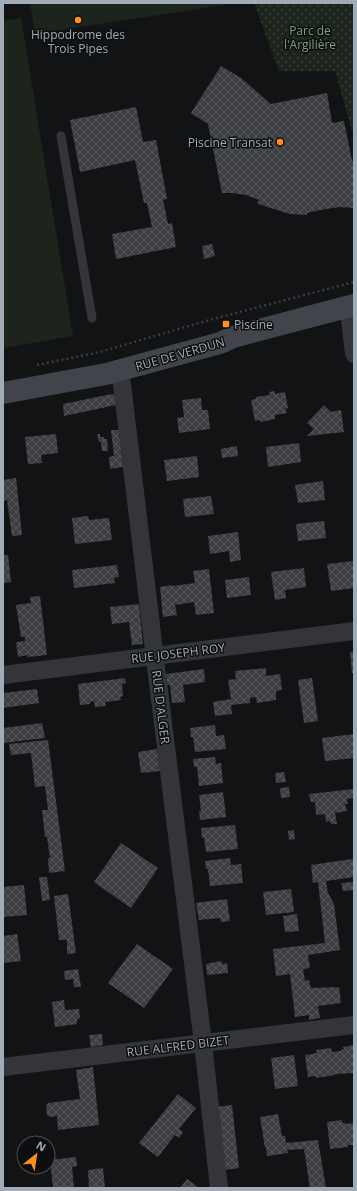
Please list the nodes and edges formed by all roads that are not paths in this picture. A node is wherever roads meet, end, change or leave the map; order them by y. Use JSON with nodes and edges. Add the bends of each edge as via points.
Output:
{"nodes":[{"id":1,"x":61,"y":136,"type":"dead end"},
{"id":2,"x":350,"y":306,"type":"edge"},
{"id":3,"x":92,"y":318,"type":"dead end"},
{"id":4,"x":354,"y":354,"type":"edge"},
{"id":5,"x":118,"y":372,"type":"junction"},
{"id":6,"x":3,"y":393,"type":"edge"},
{"id":7,"x":354,"y":631,"type":"edge"},
{"id":8,"x":154,"y":656,"type":"junction"},
{"id":9,"x":3,"y":675,"type":"edge"},
{"id":10,"x":354,"y":1024,"type":"edge"},
{"id":11,"x":203,"y":1043,"type":"junction"},
{"id":12,"x":3,"y":1067,"type":"edge"},
{"id":13,"x":219,"y":1188,"type":"edge"}],
"edges":[{"from":1,"to":3,"type":"lane"},
{"from":2,"to":4,"type":"street"},
{"from":2,"to":5,"type":"street","name":"RUE DE VERDUN","via":[[233,337]]},
{"from":5,"to":6,"type":"street","name":"RUE DE VERDUN"},
{"from":5,"to":8,"type":"street","name":"RUE D'ALGER","via":[[122,384]]},
{"from":7,"to":8,"type":"street","name":"RUE JOSEPH ROY"},
{"from":8,"to":9,"type":"street","name":"RUE JOSEPH ROY"},
{"from":8,"to":11,"type":"street","name":"RUE D'ALGER"},
{"from":10,"to":11,"type":"street","name":"RUE ALFRED BIZET"},
{"from":11,"to":12,"type":"street","name":"RUE ALFRED BIZET"},
{"from":11,"to":13,"type":"street","name":"RUE D'ALGER"}]}
